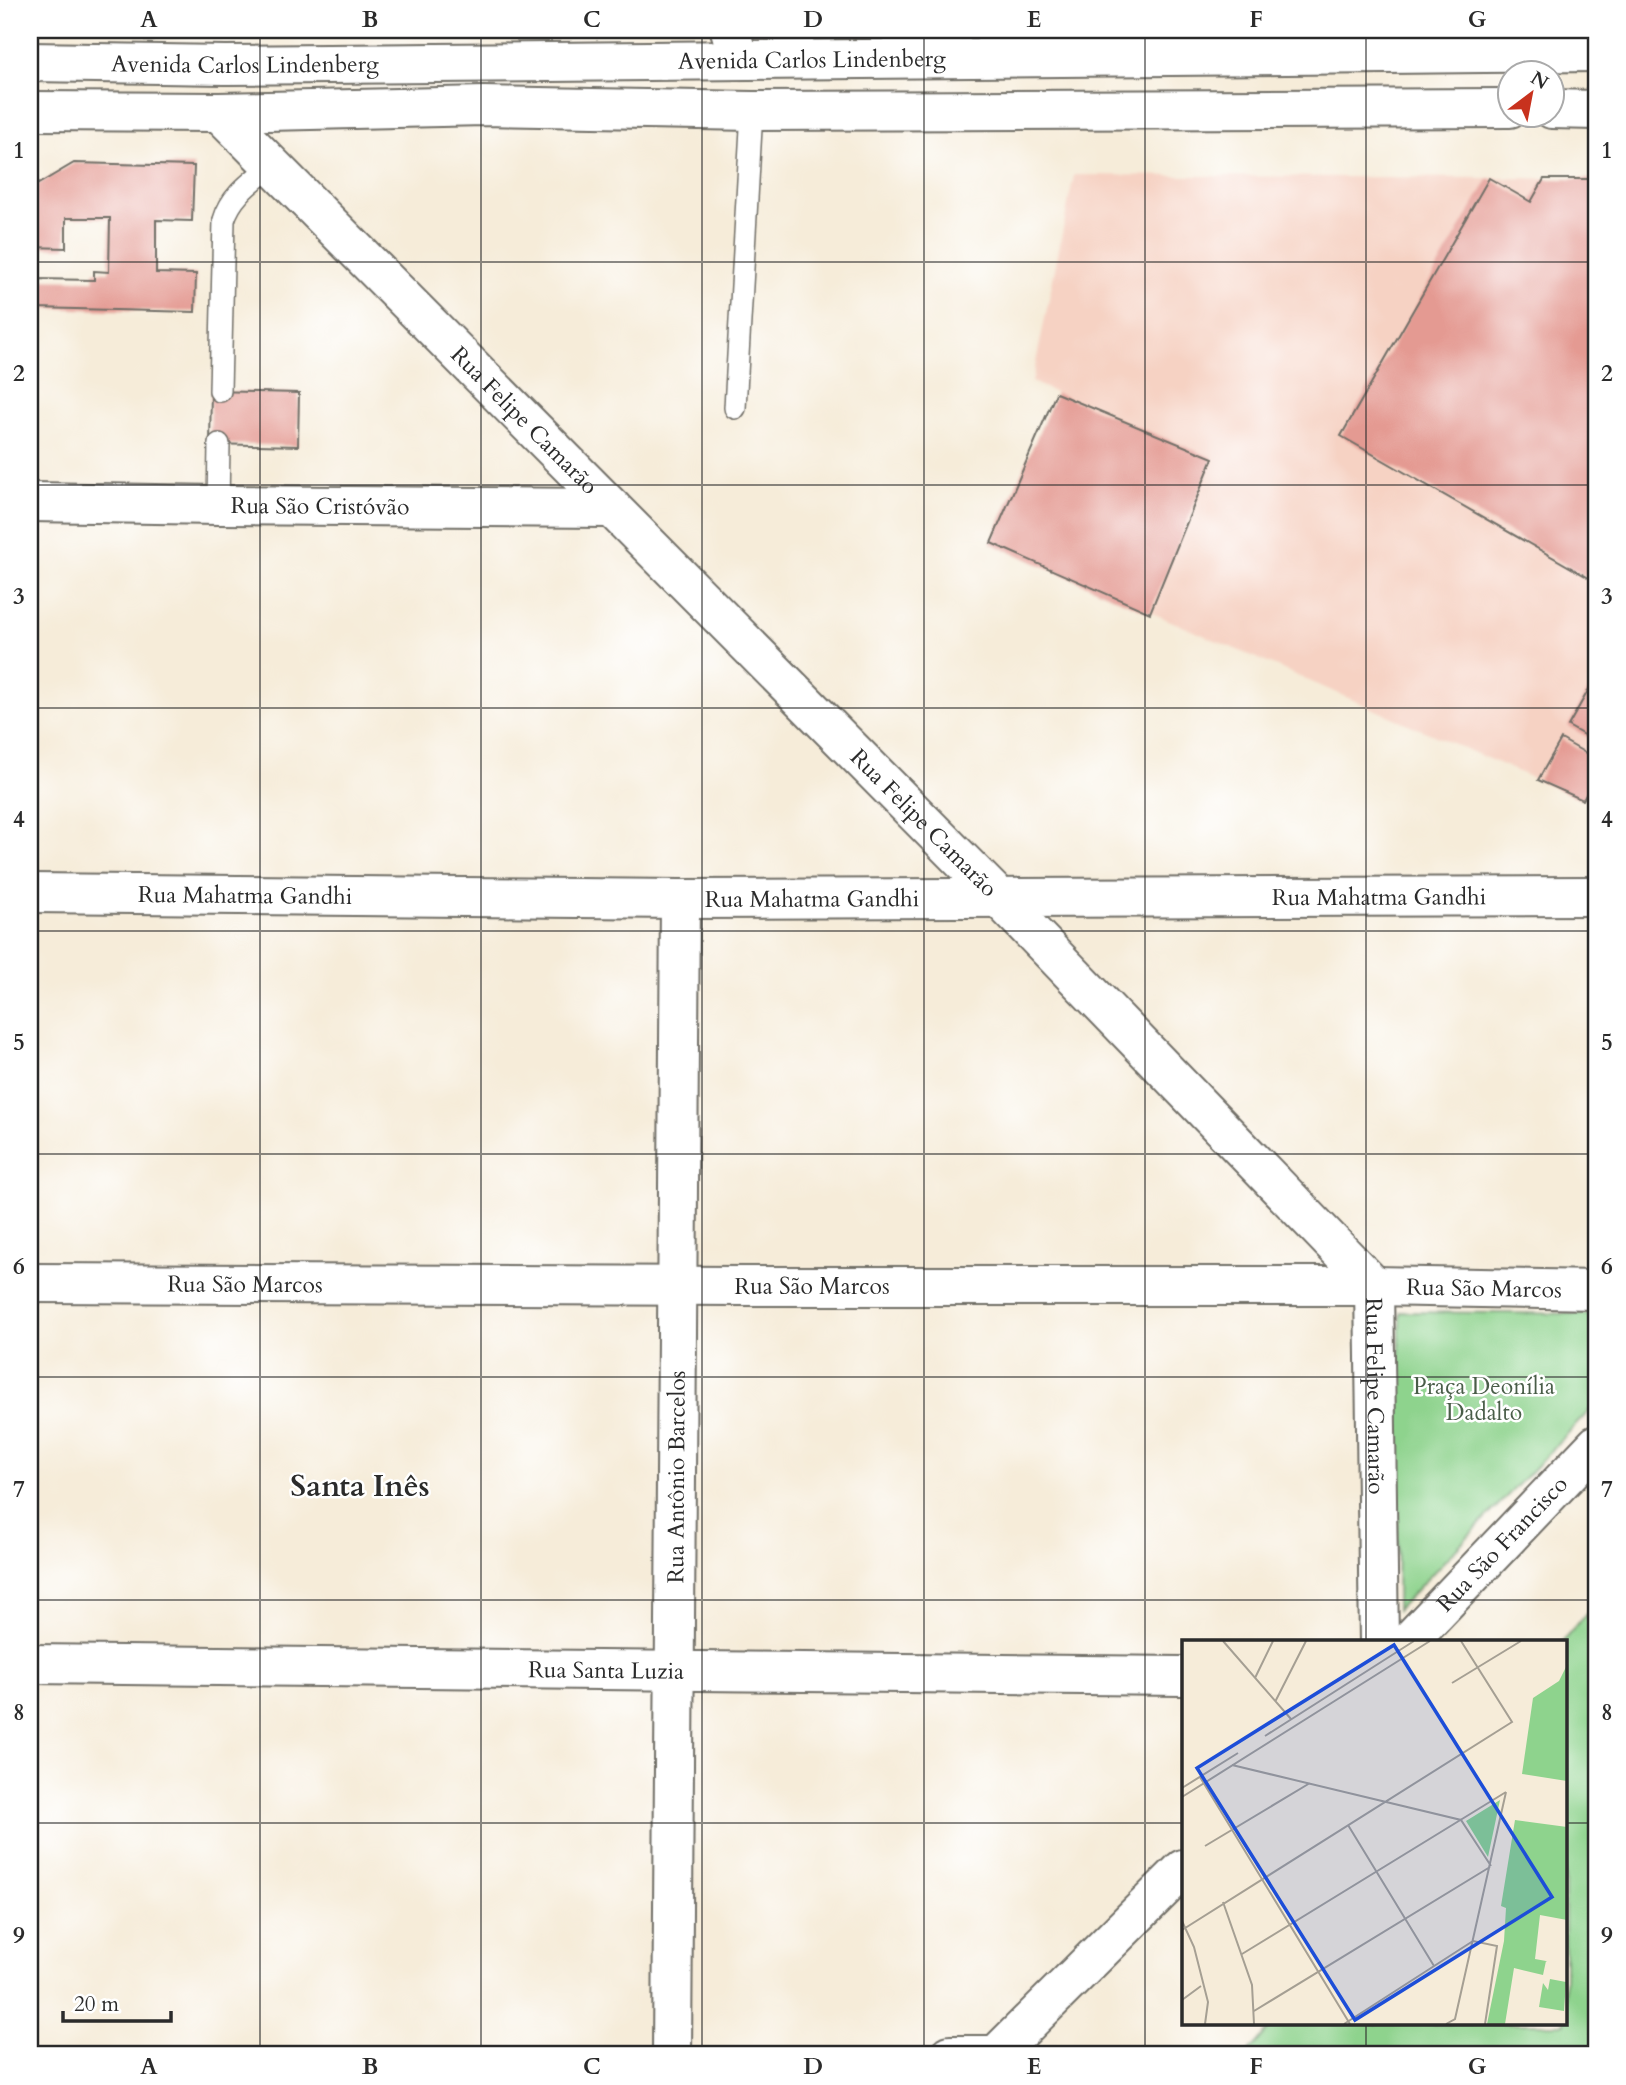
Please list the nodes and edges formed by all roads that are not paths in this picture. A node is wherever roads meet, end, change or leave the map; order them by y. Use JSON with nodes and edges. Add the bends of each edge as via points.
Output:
{"nodes":[{"id":1,"x":1138,"y":43,"type":"edge"},
{"id":2,"x":734,"y":45,"type":"edge"},
{"id":3,"x":1596,"y":52,"type":"edge"},
{"id":4,"x":30,"y":62,"type":"edge"},
{"id":5,"x":1496,"y":108,"type":"edge"},
{"id":6,"x":1566,"y":109,"type":"edge"},
{"id":7,"x":1596,"y":110,"type":"edge"},
{"id":8,"x":30,"y":111,"type":"edge"},
{"id":9,"x":752,"y":111,"type":"junction"},
{"id":10,"x":219,"y":112,"type":"junction"},
{"id":11,"x":272,"y":165,"type":"junction"},
{"id":12,"x":220,"y":391,"type":"dead end"},
{"id":13,"x":735,"y":408,"type":"dead end"},
{"id":14,"x":219,"y":444,"type":"dead end"},
{"id":15,"x":30,"y":502,"type":"edge"},
{"id":16,"x":218,"y":505,"type":"junction"},
{"id":17,"x":612,"y":508,"type":"junction"},
{"id":18,"x":30,"y":892,"type":"edge"},
{"id":19,"x":1596,"y":896,"type":"edge"},
{"id":20,"x":998,"y":897,"type":"junction"},
{"id":21,"x":680,"y":899,"type":"junction"},
{"id":22,"x":30,"y":1283,"type":"edge"},
{"id":23,"x":677,"y":1286,"type":"junction"},
{"id":24,"x":1374,"y":1286,"type":"junction"},
{"id":25,"x":1596,"y":1290,"type":"edge"},
{"id":26,"x":1596,"y":1445,"type":"edge"},
{"id":27,"x":1379,"y":1640,"type":"edge"},
{"id":28,"x":1410,"y":1640,"type":"edge"},
{"id":29,"x":30,"y":1664,"type":"edge"},
{"id":30,"x":675,"y":1672,"type":"junction"},
{"id":31,"x":1182,"y":1676,"type":"edge"},
{"id":32,"x":1182,"y":1869,"type":"edge"},
{"id":33,"x":672,"y":2055,"type":"edge"},
{"id":34,"x":950,"y":2055,"type":"edge"},
{"id":35,"x":997,"y":2055,"type":"edge"}],
"edges":[{"from":1,"to":2,"type":"street","name":"Avenida Carlos Lindenberg"},
{"from":1,"to":3,"type":"street","name":"Avenida Carlos Lindenberg"},
{"from":2,"to":4,"type":"street","name":"Avenida Carlos Lindenberg","via":[[238,65]]},
{"from":2,"to":9,"type":"street"},
{"from":5,"to":9,"type":"street","name":"Avenida Carlos Lindenberg"},
{"from":6,"to":7,"type":"street"},
{"from":8,"to":10,"type":"street","name":"Avenida Carlos Lindenberg"},
{"from":9,"to":10,"type":"street","name":"Avenida Carlos Lindenberg","via":[[484,106]]},
{"from":9,"to":13,"type":"lane"},
{"from":10,"to":11,"type":"street","name":"Rua Felipe Camarão"},
{"from":11,"to":12,"type":"lane","via":[[235,197],[224,220]]},
{"from":11,"to":17,"type":"street","name":"Rua Felipe Camarão"},
{"from":14,"to":16,"type":"lane"},
{"from":15,"to":16,"type":"street","name":"Rua São Cristóvão"},
{"from":16,"to":17,"type":"street","name":"Rua São Cristóvão"},
{"from":17,"to":20,"type":"street","name":"Rua Felipe Camarão"},
{"from":18,"to":21,"type":"street","name":"Rua Mahatma Gandhi"},
{"from":19,"to":20,"type":"street","name":"Rua Mahatma Gandhi"},
{"from":20,"to":21,"type":"street","name":"Rua Mahatma Gandhi"},
{"from":20,"to":24,"type":"street","name":"Rua Felipe Camarão"},
{"from":21,"to":23,"type":"street","name":"Rua Antônio Barcelos"},
{"from":22,"to":23,"type":"street","name":"Rua São Marcos"},
{"from":23,"to":24,"type":"street","name":"Rua São Marcos"},
{"from":23,"to":30,"type":"street","name":"Rua Antônio Barcelos"},
{"from":24,"to":25,"type":"street","name":"Rua São Marcos"},
{"from":24,"to":27,"type":"street","name":"Rua Felipe Camarão"},
{"from":26,"to":28,"type":"street","name":"Rua São Francisco"},
{"from":29,"to":30,"type":"street","name":"Rua Santa Luzia"},
{"from":30,"to":31,"type":"street","name":"Rua Santa Luzia"},
{"from":30,"to":33,"type":"street","name":"Rua Antônio Barcelos"},
{"from":32,"to":35,"type":"street"},
{"from":34,"to":35,"type":"street"}]}
